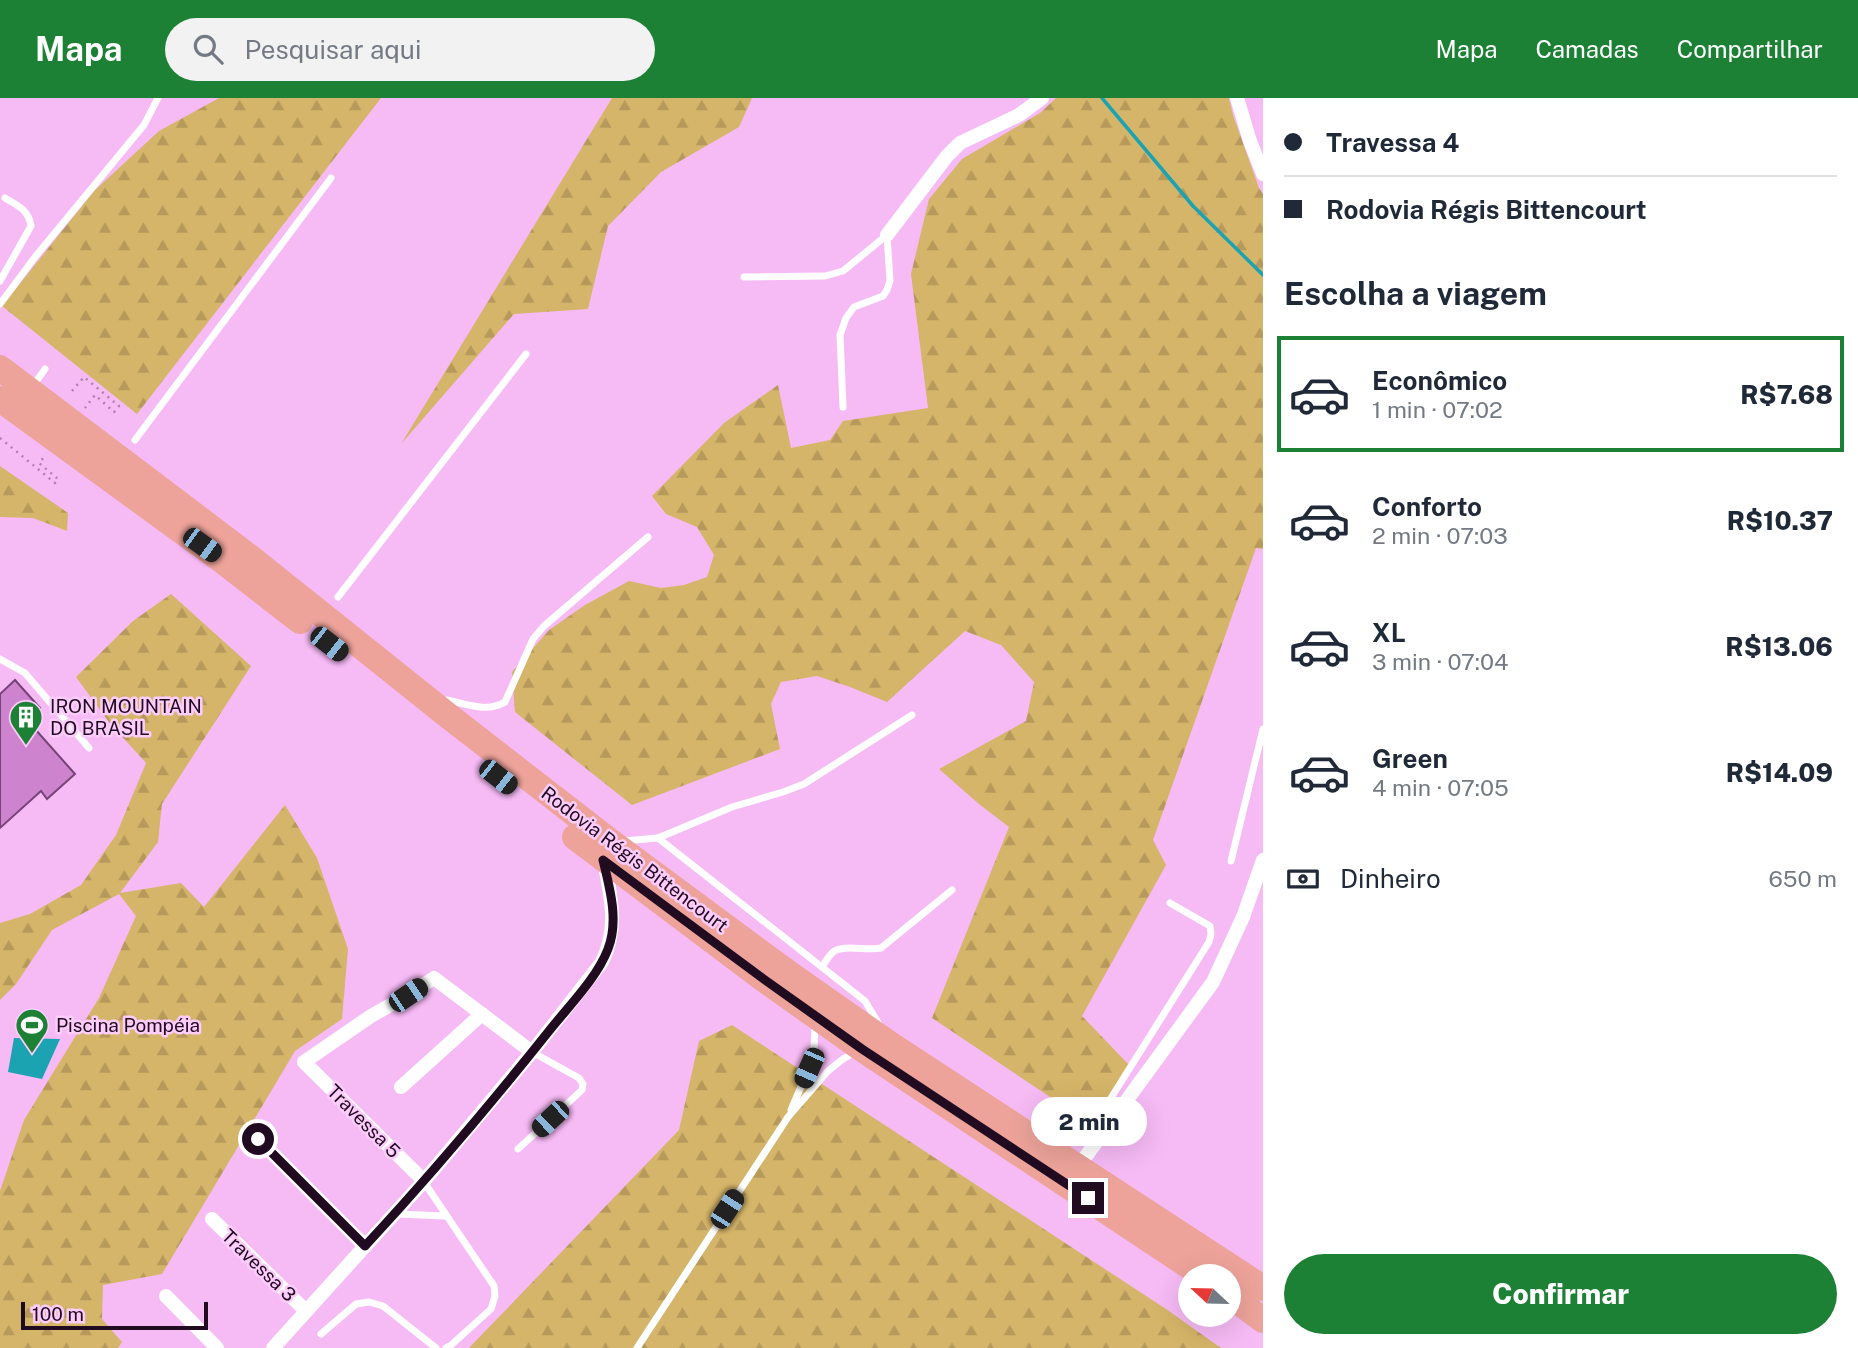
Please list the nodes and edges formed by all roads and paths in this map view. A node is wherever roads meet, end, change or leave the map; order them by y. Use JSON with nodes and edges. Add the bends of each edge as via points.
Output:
{"nodes":[{"id":1,"x":158,"y":98,"type":"edge"},
{"id":2,"x":1042,"y":98,"type":"edge"},
{"id":3,"x":1237,"y":98,"type":"edge"},
{"id":4,"x":1263,"y":174,"type":"edge"},
{"id":5,"x":331,"y":178,"type":"dead end"},
{"id":6,"x":5,"y":198,"type":"dead end"},
{"id":7,"x":887,"y":235,"type":"junction"},
{"id":8,"x":744,"y":277,"type":"dead end"},
{"id":9,"x":0,"y":281,"type":"edge"},
{"id":10,"x":0,"y":304,"type":"edge"},
{"id":11,"x":526,"y":354,"type":"dead end"},
{"id":12,"x":0,"y":368,"type":"edge"},
{"id":13,"x":72,"y":391,"type":"dead end"},
{"id":14,"x":95,"y":395,"type":"dead end"},
{"id":15,"x":0,"y":399,"type":"edge"},
{"id":16,"x":843,"y":407,"type":"dead end"},
{"id":17,"x":0,"y":438,"type":"edge"},
{"id":18,"x":135,"y":440,"type":"dead end"},
{"id":19,"x":39,"y":463,"type":"dead end"},
{"id":20,"x":648,"y":537,"type":"dead end"},
{"id":21,"x":338,"y":597,"type":"dead end"},
{"id":22,"x":0,"y":659,"type":"edge"},
{"id":23,"x":447,"y":700,"type":"dead end"},
{"id":24,"x":912,"y":715,"type":"dead end"},
{"id":25,"x":1263,"y":729,"type":"edge"},
{"id":26,"x":89,"y":748,"type":"dead end"},
{"id":27,"x":658,"y":838,"type":"junction"},
{"id":28,"x":607,"y":851,"type":"junction"},
{"id":29,"x":1263,"y":860,"type":"edge"},
{"id":30,"x":1231,"y":861,"type":"dead end"},
{"id":31,"x":952,"y":890,"type":"dead end"},
{"id":32,"x":1170,"y":903,"type":"dead end"},
{"id":33,"x":822,"y":967,"type":"junction"},
{"id":34,"x":482,"y":1014,"type":"junction"},
{"id":35,"x":815,"y":1016,"type":"junction"},
{"id":36,"x":891,"y":1045,"type":"junction"},
{"id":37,"x":862,"y":1049,"type":"junction"},
{"id":38,"x":532,"y":1052,"type":"junction"},
{"id":39,"x":401,"y":1087,"type":"dead end"},
{"id":40,"x":788,"y":1117,"type":"junction"},
{"id":41,"x":1105,"y":1129,"type":"junction"},
{"id":42,"x":258,"y":1139,"type":"dead end"},
{"id":43,"x":518,"y":1149,"type":"dead end"},
{"id":44,"x":1079,"y":1167,"type":"junction"},
{"id":45,"x":424,"y":1181,"type":"junction"},
{"id":46,"x":395,"y":1214,"type":"junction"},
{"id":47,"x":445,"y":1216,"type":"junction"},
{"id":48,"x":212,"y":1219,"type":"dead end"},
{"id":49,"x":365,"y":1246,"type":"junction"},
{"id":50,"x":1186,"y":1264,"type":"edge"},
{"id":51,"x":1263,"y":1288,"type":"edge"},
{"id":52,"x":166,"y":1296,"type":"dead end"},
{"id":53,"x":1241,"y":1304,"type":"edge"},
{"id":54,"x":306,"y":1311,"type":"junction"},
{"id":55,"x":1263,"y":1320,"type":"edge"},
{"id":56,"x":321,"y":1334,"type":"dead end"},
{"id":57,"x":217,"y":1348,"type":"edge"},
{"id":58,"x":273,"y":1348,"type":"edge"},
{"id":59,"x":436,"y":1348,"type":"edge"},
{"id":60,"x":446,"y":1348,"type":"edge"},
{"id":61,"x":637,"y":1348,"type":"edge"}],
"edges":[{"from":1,"to":10,"type":"lane","via":[[144,125]]},
{"from":2,"to":7,"type":"street","via":[[1019,116],[960,143]]},
{"from":3,"to":4,"type":"street"},
{"from":5,"to":18,"type":"lane"},
{"from":6,"to":9,"type":"lane","via":[[24,209],[31,226]]},
{"from":7,"to":8,"type":"lane","via":[[843,271],[825,276]]},
{"from":7,"to":16,"type":"lane","via":[[887,290],[883,296],[854,307],[840,335]]},
{"from":11,"to":21,"type":"lane"},
{"from":12,"to":28,"type":"highway","name":"Rodovia Régis Bittencourt","via":[[37,380]]},
{"from":13,"to":14,"type":"path","via":[[84,377],[119,406],[114,412]]},
{"from":15,"to":28,"type":"highway","name":"Rodovia Régis Bittencourt"},
{"from":17,"to":19,"type":"path","via":[[55,483],[58,479]]},
{"from":20,"to":23,"type":"lane","via":[[544,626],[533,639],[505,702],[483,708]]},
{"from":22,"to":26,"type":"lane","via":[[25,673]]},
{"from":24,"to":27,"type":"lane","via":[[804,784]]},
{"from":25,"to":30,"type":"lane"},
{"from":27,"to":28,"type":"lane"},
{"from":27,"to":33,"type":"lane"},
{"from":28,"to":35,"type":"highway","name":"Rodovia Régis Bittencourt"},
{"from":28,"to":36,"type":"highway","name":"Rodovia Régis Bittencourt"},
{"from":28,"to":38,"type":"street","via":[[613,916],[608,948],[591,979]]},
{"from":29,"to":41,"type":"street","via":[[1213,982]]},
{"from":31,"to":33,"type":"lane","via":[[881,948],[841,948]]},
{"from":32,"to":41,"type":"lane","via":[[1210,926],[1209,942],[1111,1098]]},
{"from":33,"to":36,"type":"lane","via":[[865,1001]]},
{"from":34,"to":38,"type":"street"},
{"from":34,"to":39,"type":"street"},
{"from":34,"to":45,"type":"street","name":"Travessa 5","via":[[434,978],[304,1062]]},
{"from":35,"to":37,"type":"highway","name":"Rodovia Régis Bittencourt"},
{"from":35,"to":40,"type":"lane","via":[[814,1049]]},
{"from":36,"to":44,"type":"highway","name":"Rodovia Régis Bittencourt"},
{"from":37,"to":40,"type":"lane","via":[[828,1071]]},
{"from":37,"to":50,"type":"highway","name":"Rodovia Régis Bittencourt"},
{"from":38,"to":43,"type":"lane","via":[[579,1077],[583,1084],[582,1090]]},
{"from":38,"to":45,"type":"street"},
{"from":40,"to":61,"type":"lane"},
{"from":41,"to":44,"type":"street"},
{"from":42,"to":49,"type":"street"},
{"from":44,"to":51,"type":"highway","name":"Rodovia Régis Bittencourt"},
{"from":45,"to":46,"type":"street"},
{"from":45,"to":47,"type":"lane"},
{"from":46,"to":47,"type":"lane"},
{"from":46,"to":49,"type":"street"},
{"from":47,"to":60,"type":"lane","via":[[494,1286],[495,1296],[491,1309]]},
{"from":48,"to":54,"type":"street","name":"Travessa 3"},
{"from":49,"to":54,"type":"street"},
{"from":52,"to":57,"type":"street"},
{"from":53,"to":55,"type":"highway"},
{"from":54,"to":58,"type":"street"},
{"from":56,"to":59,"type":"lane","via":[[356,1304],[369,1302],[383,1306]]}]}
